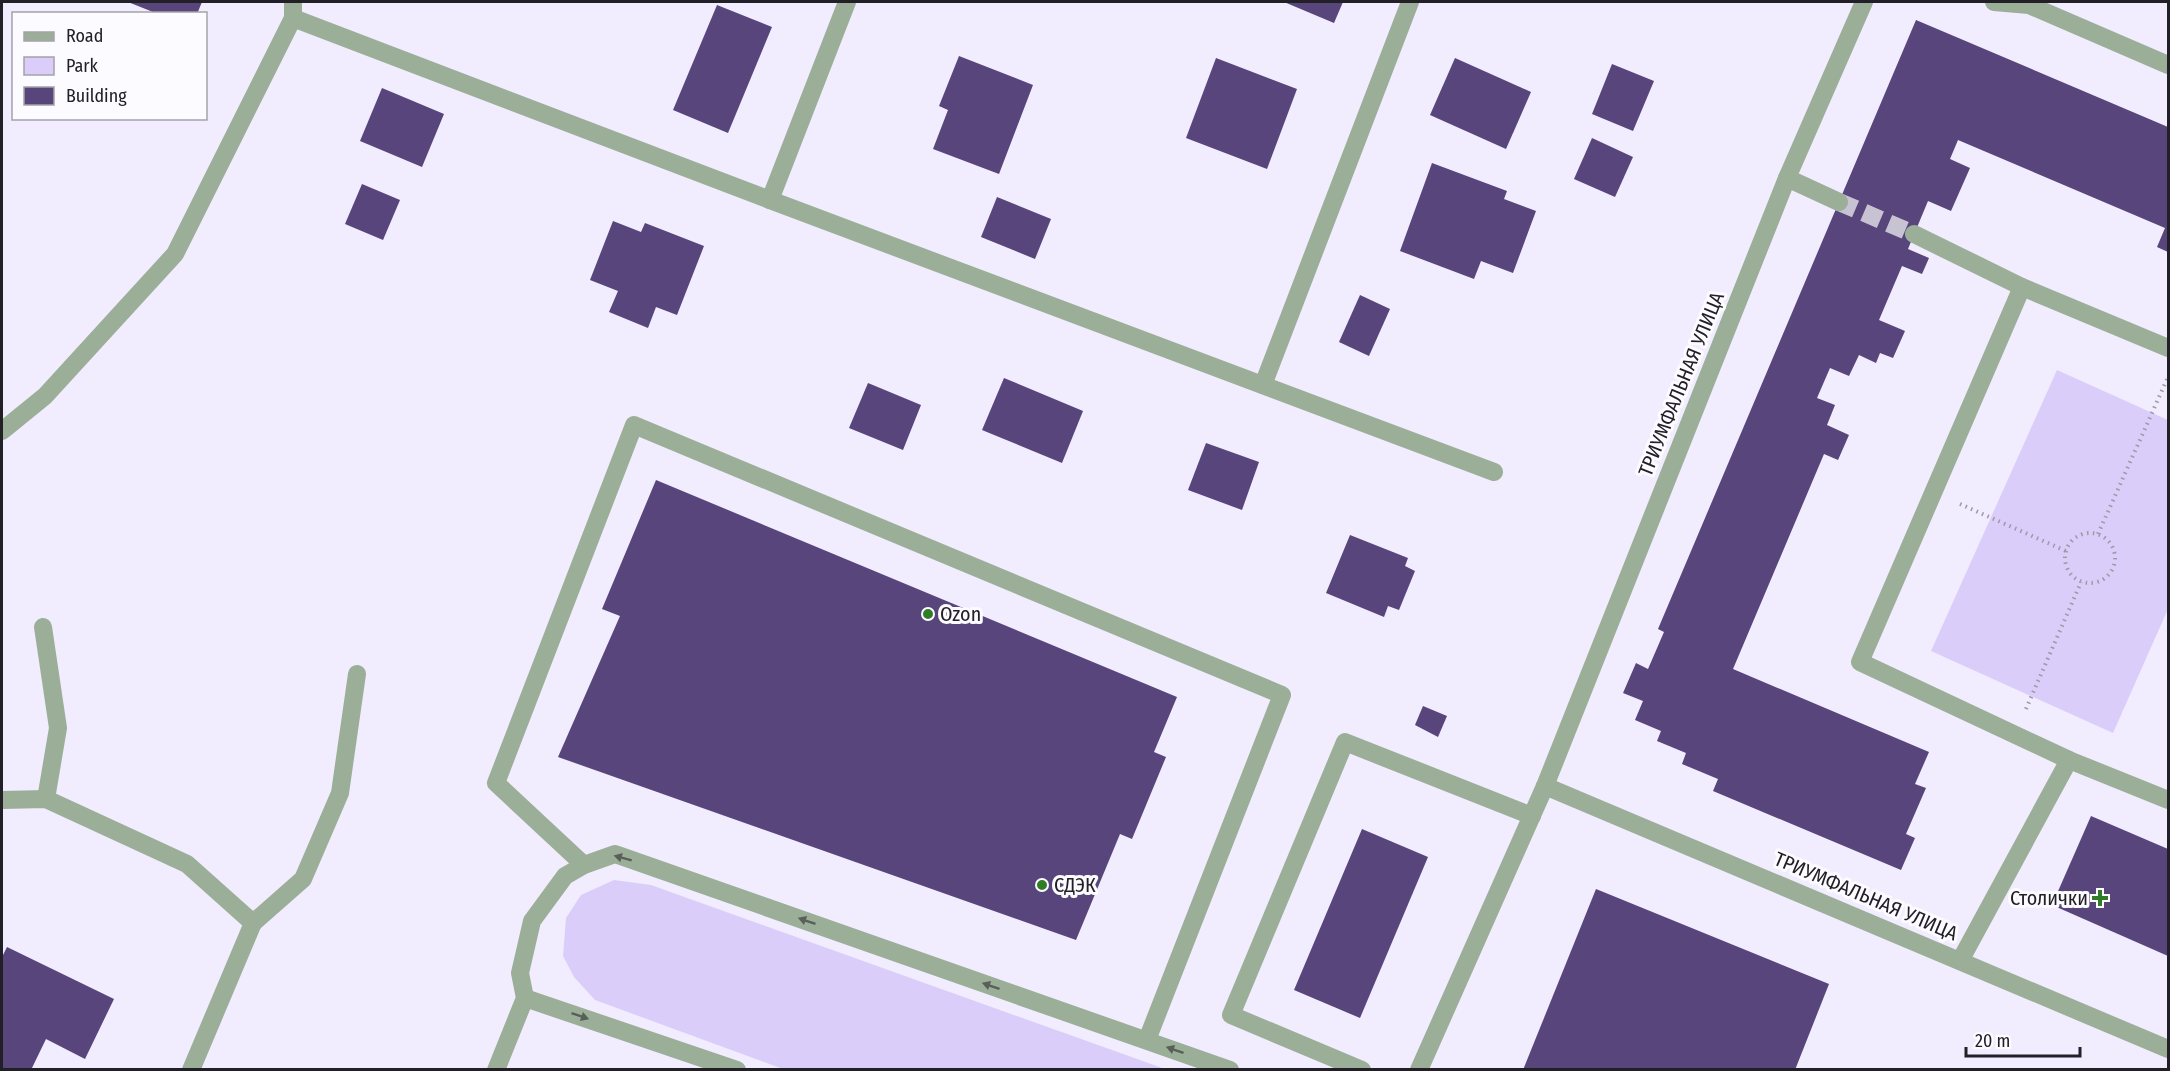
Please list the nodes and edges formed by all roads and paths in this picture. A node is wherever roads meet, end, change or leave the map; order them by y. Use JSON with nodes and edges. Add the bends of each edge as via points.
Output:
{"nodes":[{"id":1,"x":847,"y":2,"type":"edge"},
{"id":2,"x":1410,"y":2,"type":"edge"},
{"id":3,"x":1864,"y":2,"type":"edge"},
{"id":4,"x":1994,"y":2,"type":"edge"},
{"id":5,"x":2030,"y":3,"type":"edge"},
{"id":6,"x":293,"y":10,"type":"edge"},
{"id":7,"x":2169,"y":65,"type":"edge"},
{"id":8,"x":1787,"y":178,"type":"junction"},
{"id":9,"x":770,"y":200,"type":"junction"},
{"id":10,"x":1839,"y":202,"type":"tunnel mouth"},
{"id":11,"x":1914,"y":234,"type":"tunnel mouth"},
{"id":12,"x":2022,"y":287,"type":"junction"},
{"id":13,"x":2169,"y":348,"type":"edge"},
{"id":14,"x":2169,"y":377,"type":"edge"},
{"id":15,"x":1263,"y":385,"type":"junction"},
{"id":16,"x":2,"y":431,"type":"edge"},
{"id":17,"x":1494,"y":472,"type":"dead end"},
{"id":18,"x":1933,"y":493,"type":"junction"},
{"id":19,"x":2098,"y":534,"type":"junction"},
{"id":20,"x":2066,"y":551,"type":"junction"},
{"id":21,"x":2081,"y":582,"type":"junction"},
{"id":22,"x":43,"y":627,"type":"dead end"},
{"id":23,"x":357,"y":674,"type":"dead end"},
{"id":24,"x":2014,"y":735,"type":"junction"},
{"id":25,"x":2069,"y":760,"type":"junction"},
{"id":26,"x":1545,"y":786,"type":"junction"},
{"id":27,"x":46,"y":799,"type":"junction"},
{"id":28,"x":2,"y":800,"type":"edge"},
{"id":29,"x":2169,"y":800,"type":"edge"},
{"id":30,"x":1532,"y":816,"type":"junction"},
{"id":31,"x":584,"y":865,"type":"junction"},
{"id":32,"x":253,"y":923,"type":"junction"},
{"id":33,"x":1960,"y":961,"type":"junction"},
{"id":34,"x":525,"y":998,"type":"junction"},
{"id":35,"x":1147,"y":1040,"type":"junction"},
{"id":36,"x":2169,"y":1049,"type":"edge"},
{"id":37,"x":191,"y":1070,"type":"edge"},
{"id":38,"x":496,"y":1070,"type":"edge"},
{"id":39,"x":737,"y":1070,"type":"edge"},
{"id":40,"x":1230,"y":1070,"type":"edge"},
{"id":41,"x":1362,"y":1070,"type":"edge"},
{"id":42,"x":1419,"y":1070,"type":"edge"}],
"edges":[{"from":1,"to":9,"type":"street"},
{"from":2,"to":15,"type":"street"},
{"from":3,"to":8,"type":"street","name":"ТРИУМФАЛЬНАЯ УЛИЦА"},
{"from":4,"to":5,"type":"street"},
{"from":5,"to":7,"type":"street"},
{"from":6,"to":9,"type":"street"},
{"from":6,"to":16,"type":"street","via":[[175,254],[45,396]]},
{"from":8,"to":10,"type":"street"},
{"from":8,"to":26,"type":"street","name":"ТРИУМФАЛЬНАЯ УЛИЦА"},
{"from":9,"to":15,"type":"street"},
{"from":11,"to":12,"type":"street"},
{"from":12,"to":13,"type":"street"},
{"from":12,"to":18,"type":"street"},
{"from":14,"to":19,"type":"path"},
{"from":15,"to":17,"type":"street"},
{"from":18,"to":20,"type":"path"},
{"from":18,"to":24,"type":"street","via":[[1860,662]]},
{"from":19,"to":20,"type":"path","via":[[2082,533],[2069,542]]},
{"from":19,"to":21,"type":"path","via":[[2111,543],[2115,558],[2110,573],[2097,582]]},
{"from":20,"to":21,"type":"path","via":[[2068,572]]},
{"from":21,"to":24,"type":"path"},
{"from":22,"to":27,"type":"street","via":[[58,728]]},
{"from":23,"to":32,"type":"street","via":[[340,793],[303,879]]},
{"from":24,"to":25,"type":"street"},
{"from":25,"to":29,"type":"street"},
{"from":25,"to":33,"type":"street"},
{"from":26,"to":30,"type":"street","name":"ТРИУМФАЛЬНАЯ УЛИЦА"},
{"from":26,"to":33,"type":"street","name":"ТРИУМФАЛЬНАЯ УЛИЦА"},
{"from":27,"to":28,"type":"street"},
{"from":27,"to":32,"type":"street","via":[[187,864]]},
{"from":30,"to":41,"type":"street","via":[[1345,742],[1231,1015]]},
{"from":30,"to":42,"type":"street","name":"ТРИУМФАЛЬНАЯ УЛИЦА"},
{"from":31,"to":34,"type":"street","via":[[565,876],[532,921],[520,973]]},
{"from":35,"to":31,"type":"street","one_way":true,"via":[[615,854]]},
{"from":31,"to":35,"type":"street","via":[[496,783],[634,425],[1282,695]]},
{"from":32,"to":37,"type":"street"},
{"from":33,"to":36,"type":"street","name":"ТРИУМФАЛЬНАЯ УЛИЦА"},
{"from":34,"to":38,"type":"street"},
{"from":34,"to":39,"type":"street","one_way":true},
{"from":40,"to":35,"type":"street","one_way":true}]}
